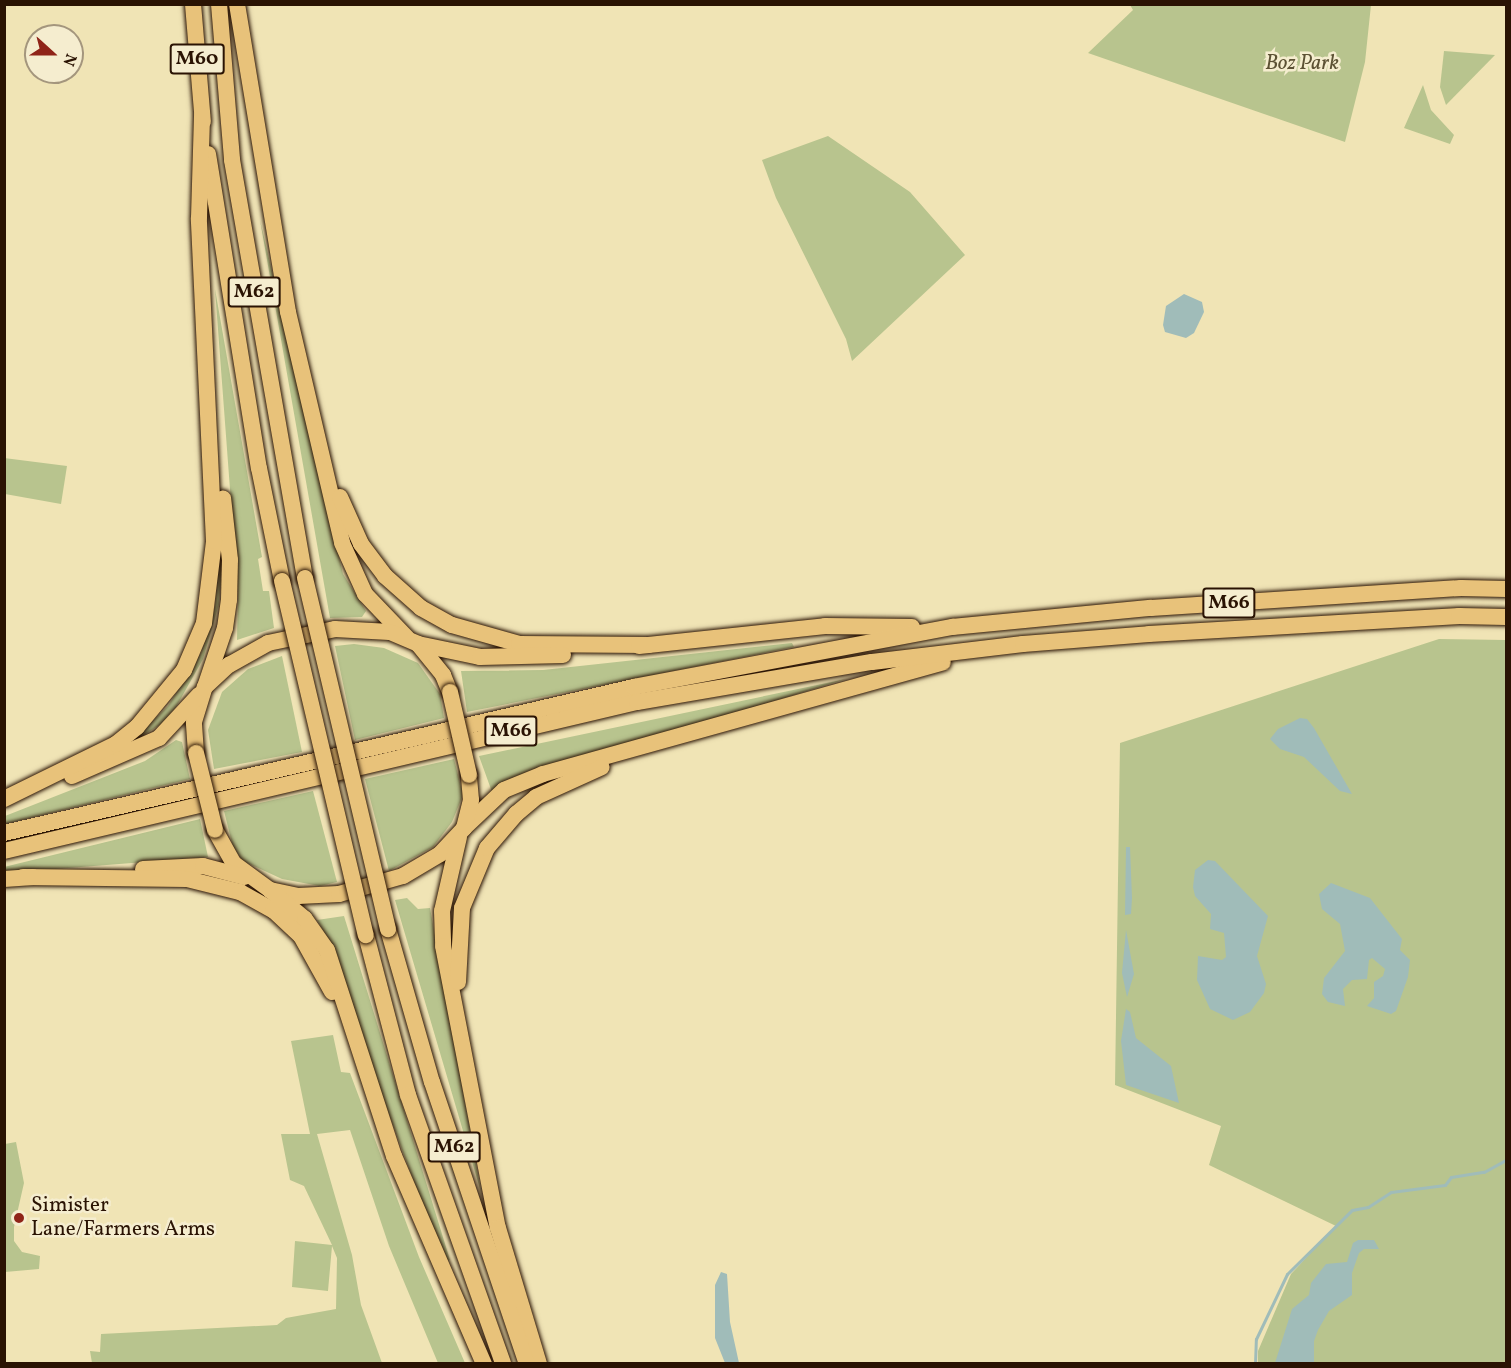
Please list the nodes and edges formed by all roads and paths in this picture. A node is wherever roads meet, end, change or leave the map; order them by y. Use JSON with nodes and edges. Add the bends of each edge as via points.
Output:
{"nodes":[{"id":1,"x":192,"y":4,"type":"edge"},
{"id":2,"x":219,"y":4,"type":"edge"},
{"id":3,"x":237,"y":4,"type":"edge"},
{"id":4,"x":202,"y":114,"type":"junction"},
{"id":5,"x":288,"y":312,"type":"junction"},
{"id":6,"x":209,"y":375,"type":"junction"},
{"id":7,"x":1506,"y":589,"type":"edge"},
{"id":8,"x":1506,"y":617,"type":"edge"},
{"id":9,"x":952,"y":627,"type":"junction"},
{"id":10,"x":412,"y":641,"type":"junction"},
{"id":11,"x":1023,"y":644,"type":"junction"},
{"id":12,"x":649,"y":645,"type":"junction"},
{"id":13,"x":203,"y":690,"type":"junction"},
{"id":14,"x":695,"y":730,"type":"junction"},
{"id":15,"x":4,"y":799,"type":"edge"},
{"id":16,"x":4,"y":804,"type":"edge"},
{"id":17,"x":461,"y":832,"type":"junction"},
{"id":18,"x":4,"y":833,"type":"edge"},
{"id":19,"x":4,"y":851,"type":"edge"},
{"id":20,"x":23,"y":878,"type":"junction"},
{"id":21,"x":4,"y":879,"type":"edge"},
{"id":22,"x":250,"y":879,"type":"junction"},
{"id":23,"x":270,"y":890,"type":"junction"},
{"id":24,"x":463,"y":1051,"type":"junction"},
{"id":25,"x":365,"y":1073,"type":"junction"},
{"id":26,"x":484,"y":1364,"type":"edge"},
{"id":27,"x":503,"y":1364,"type":"edge"},
{"id":28,"x":527,"y":1364,"type":"edge"},
{"id":29,"x":539,"y":1364,"type":"edge"}],
"edges":[{"from":1,"to":4,"type":"highway","number":"M60"},
{"from":2,"to":28,"type":"highway","number":"M62","bridge":true,"via":[[232,160],[304,578],[388,929],[432,1082]]},
{"from":3,"to":5,"type":"highway"},
{"from":4,"to":6,"type":"highway","via":[[199,218]]},
{"from":4,"to":27,"type":"highway","number":"M62","bridge":true,"via":[[259,468],[366,935],[408,1095]]},
{"from":5,"to":10,"type":"highway","via":[[348,561],[365,594]]},
{"from":5,"to":12,"type":"highway","via":[[348,519],[376,565],[396,588],[434,616],[488,638],[546,646]]},
{"from":6,"to":13,"type":"highway","via":[[230,560],[225,628]]},
{"from":6,"to":15,"type":"highway","via":[[212,579],[204,623],[184,670],[152,713],[116,744]]},
{"from":7,"to":9,"type":"highway","number":"M66","via":[[1461,588],[1151,608]]},
{"from":8,"to":11,"type":"highway","number":"M66","via":[[1459,616]]},
{"from":9,"to":12,"type":"highway","number":"M66","via":[[825,626]]},
{"from":9,"to":18,"type":"highway","number":"M66","via":[[634,687]]},
{"from":10,"to":12,"type":"highway","via":[[480,657],[527,658]]},
{"from":10,"to":13,"type":"highway","via":[[376,629],[349,628],[268,643],[229,665]]},
{"from":10,"to":17,"type":"highway","bridge":true,"via":[[443,675],[450,692],[471,800]]},
{"from":11,"to":14,"type":"highway"},
{"from":11,"to":19,"type":"highway","number":"M66","via":[[872,662],[637,702]]},
{"from":13,"to":16,"type":"highway","via":[[159,738],[140,750]]},
{"from":13,"to":22,"type":"highway","bridge":true,"via":[[194,722],[196,753],[215,830],[223,850]]},
{"from":14,"to":17,"type":"highway","via":[[516,783],[491,799]]},
{"from":14,"to":24,"type":"highway","via":[[565,782],[529,803],[493,839],[476,867],[462,908],[457,970]]},
{"from":17,"to":23,"type":"highway","via":[[421,867],[386,882],[317,897]]},
{"from":17,"to":24,"type":"highway","via":[[444,896],[441,928]]},
{"from":20,"to":21,"type":"highway"},
{"from":20,"to":22,"type":"highway","via":[[203,866]]},
{"from":20,"to":25,"type":"highway","via":[[205,881],[257,900],[288,922],[312,951]]},
{"from":22,"to":23,"type":"highway"},
{"from":23,"to":25,"type":"highway","via":[[305,920],[327,950]]},
{"from":24,"to":29,"type":"highway","via":[[498,1228]]},
{"from":25,"to":26,"type":"highway","via":[[394,1156]]}]}
